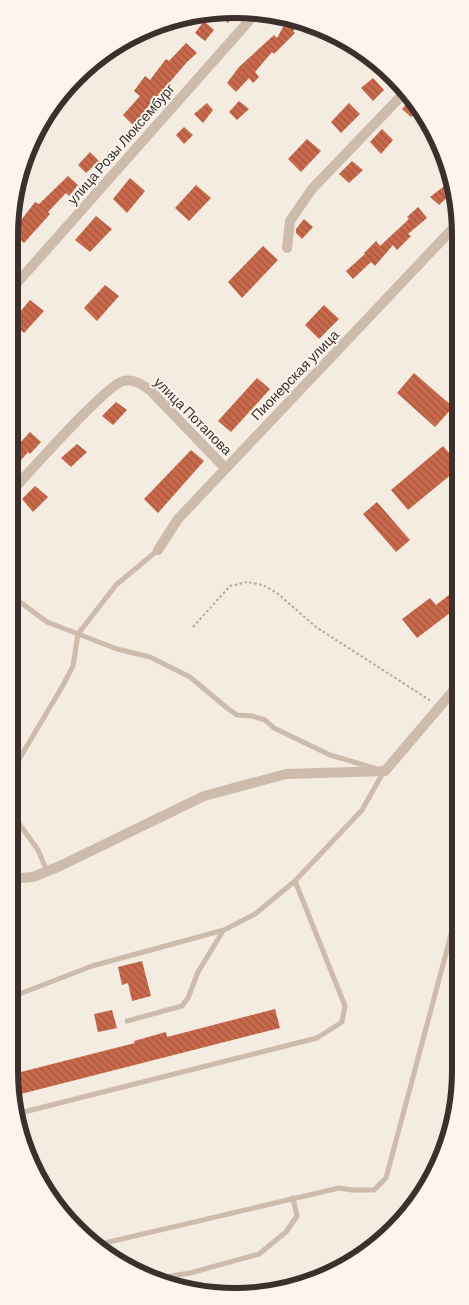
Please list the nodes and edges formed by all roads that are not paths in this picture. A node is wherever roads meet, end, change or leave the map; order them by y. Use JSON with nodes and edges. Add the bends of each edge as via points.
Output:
{"nodes":[{"id":1,"x":247,"y":18,"type":"edge"},
{"id":2,"x":402,"y":96,"type":"edge"},
{"id":3,"x":452,"y":230,"type":"edge"},
{"id":4,"x":287,"y":248,"type":"dead end"},
{"id":5,"x":18,"y":282,"type":"edge"},
{"id":6,"x":225,"y":468,"type":"junction"},
{"id":7,"x":18,"y":484,"type":"edge"},
{"id":8,"x":158,"y":550,"type":"joint"},
{"id":9,"x":18,"y":598,"type":"edge"},
{"id":10,"x":78,"y":634,"type":"junction"},
{"id":11,"x":452,"y":692,"type":"edge"},
{"id":12,"x":18,"y":761,"type":"edge"},
{"id":13,"x":385,"y":771,"type":"junction"},
{"id":14,"x":18,"y":822,"type":"edge"},
{"id":15,"x":47,"y":871,"type":"junction"},
{"id":16,"x":18,"y":878,"type":"edge"},
{"id":17,"x":295,"y":881,"type":"junction"},
{"id":18,"x":224,"y":930,"type":"junction"},
{"id":19,"x":452,"y":931,"type":"edge"},
{"id":20,"x":18,"y":995,"type":"edge"},
{"id":21,"x":127,"y":1021,"type":"dead end"},
{"id":22,"x":22,"y":1113,"type":"edge"},
{"id":23,"x":293,"y":1198,"type":"junction"},
{"id":24,"x":103,"y":1243,"type":"edge"},
{"id":25,"x":167,"y":1277,"type":"edge"}],
"edges":[{"from":1,"to":5,"type":"street","name":"улица Розы Люксембург"},
{"from":2,"to":4,"type":"street","via":[[312,189],[290,220]]},
{"from":3,"to":6,"type":"street","name":"Пионерская улица"},
{"from":6,"to":7,"type":"street","name":"улица Потапова","via":[[150,390],[136,381],[121,382],[98,400]]},
{"from":6,"to":8,"type":"street","name":"Пионерская улица","via":[[178,519]]},
{"from":8,"to":10,"type":"lane","via":[[116,585]]},
{"from":9,"to":10,"type":"lane","via":[[47,622]]},
{"from":10,"to":12,"type":"lane","via":[[73,666]]},
{"from":10,"to":13,"type":"lane","via":[[150,657],[190,677],[238,715],[265,720],[274,728],[330,755]]},
{"from":11,"to":13,"type":"street"},
{"from":13,"to":15,"type":"street","via":[[286,774],[204,796]]},
{"from":13,"to":17,"type":"lane","via":[[362,810]]},
{"from":14,"to":15,"type":"lane","via":[[38,850]]},
{"from":15,"to":16,"type":"street","via":[[34,877]]},
{"from":17,"to":18,"type":"lane","via":[[255,914]]},
{"from":17,"to":22,"type":"lane","via":[[345,1006],[342,1022],[317,1038]]},
{"from":18,"to":20,"type":"lane","via":[[92,966]]},
{"from":18,"to":21,"type":"lane","via":[[182,1006]]},
{"from":19,"to":23,"type":"lane","via":[[386,1178],[374,1190],[339,1188]]},
{"from":23,"to":24,"type":"lane"},
{"from":23,"to":25,"type":"lane","via":[[297,1216],[286,1232],[259,1254]]}]}
